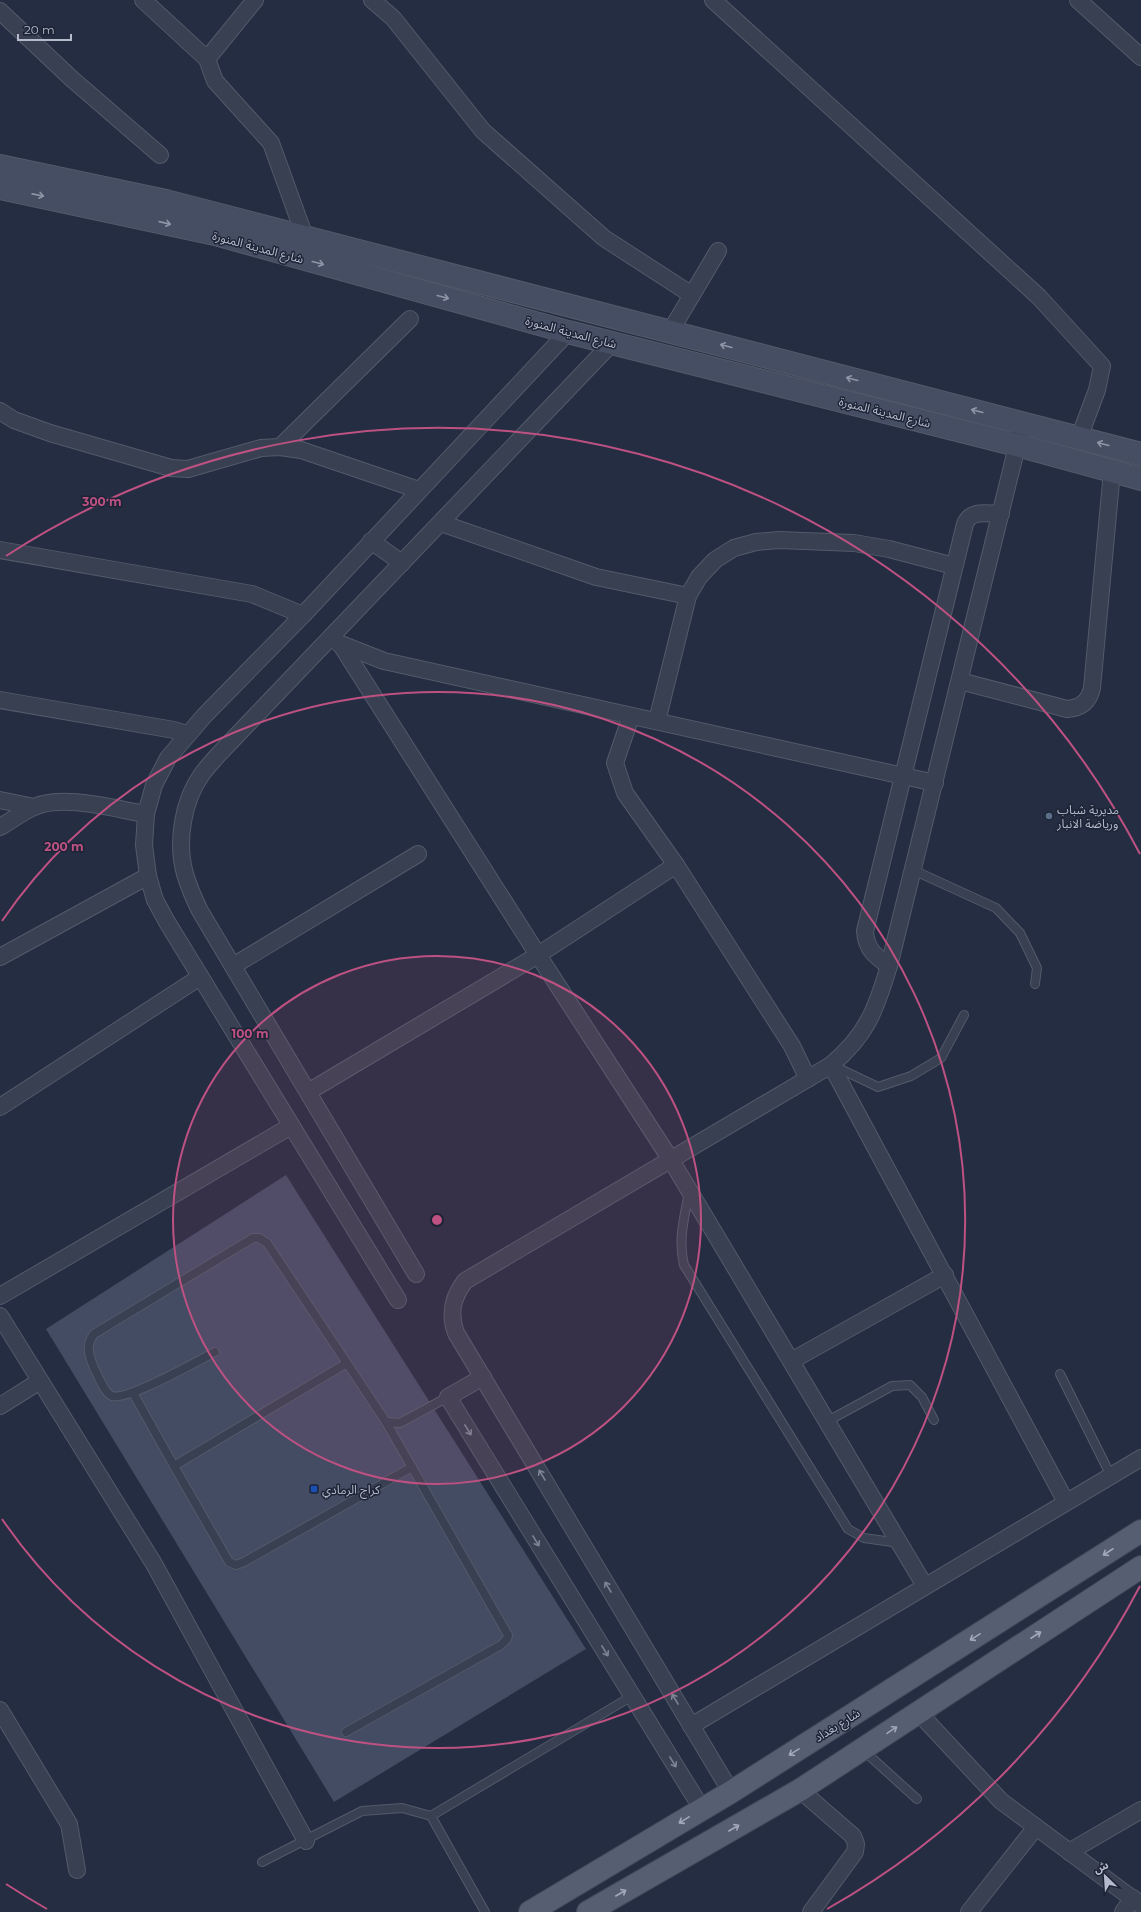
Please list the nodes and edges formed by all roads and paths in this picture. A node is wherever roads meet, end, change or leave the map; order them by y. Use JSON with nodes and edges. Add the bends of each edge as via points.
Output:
{"nodes":[{"id":1,"x":143,"y":0,"type":"edge"},
{"id":2,"x":255,"y":0,"type":"edge"},
{"id":3,"x":372,"y":0,"type":"edge"},
{"id":4,"x":714,"y":0,"type":"edge"},
{"id":5,"x":1078,"y":0,"type":"edge"},
{"id":6,"x":0,"y":10,"type":"edge"},
{"id":7,"x":1141,"y":56,"type":"edge"},
{"id":8,"x":207,"y":59,"type":"junction"},
{"id":9,"x":160,"y":155,"type":"dead end"},
{"id":10,"x":0,"y":166,"type":"edge"},
{"id":11,"x":0,"y":188,"type":"edge"},
{"id":12,"x":305,"y":237,"type":"junction"},
{"id":13,"x":718,"y":251,"type":"dead end"},
{"id":14,"x":491,"y":285,"type":"junction"},
{"id":15,"x":692,"y":295,"type":"junction"},
{"id":16,"x":482,"y":308,"type":"junction"},
{"id":17,"x":410,"y":319,"type":"dead end"},
{"id":18,"x":568,"y":332,"type":"junction"},
{"id":19,"x":670,"y":332,"type":"junction"},
{"id":20,"x":612,"y":343,"type":"junction"},
{"id":21,"x":0,"y":411,"type":"edge"},
{"id":22,"x":1024,"y":423,"type":"junction"},
{"id":23,"x":1079,"y":438,"type":"junction"},
{"id":24,"x":1017,"y":445,"type":"junction"},
{"id":25,"x":280,"y":447,"type":"junction"},
{"id":26,"x":1141,"y":454,"type":"edge"},
{"id":27,"x":1112,"y":471,"type":"junction"},
{"id":28,"x":1141,"y":479,"type":"edge"},
{"id":29,"x":419,"y":490,"type":"junction"},
{"id":30,"x":1000,"y":514,"type":"junction"},
{"id":31,"x":441,"y":523,"type":"junction"},
{"id":32,"x":371,"y":541,"type":"junction"},
{"id":33,"x":0,"y":550,"type":"edge"},
{"id":34,"x":402,"y":563,"type":"junction"},
{"id":35,"x":954,"y":566,"type":"junction"},
{"id":36,"x":688,"y":596,"type":"junction"},
{"id":37,"x":303,"y":615,"type":"junction"},
{"id":38,"x":335,"y":642,"type":"junction"},
{"id":39,"x":960,"y":681,"type":"junction"},
{"id":40,"x":0,"y":700,"type":"edge"},
{"id":41,"x":631,"y":716,"type":"junction"},
{"id":42,"x":657,"y":722,"type":"junction"},
{"id":43,"x":187,"y":734,"type":"junction"},
{"id":44,"x":903,"y":776,"type":"junction"},
{"id":45,"x":934,"y":783,"type":"junction"},
{"id":46,"x":0,"y":800,"type":"edge"},
{"id":47,"x":34,"y":807,"type":"junction"},
{"id":48,"x":146,"y":814,"type":"junction"},
{"id":49,"x":0,"y":827,"type":"edge"},
{"id":50,"x":418,"y":854,"type":"dead end"},
{"id":51,"x":676,"y":865,"type":"junction"},
{"id":52,"x":913,"y":870,"type":"junction"},
{"id":53,"x":148,"y":876,"type":"junction"},
{"id":54,"x":538,"y":955,"type":"junction"},
{"id":55,"x":0,"y":957,"type":"edge"},
{"id":56,"x":233,"y":966,"type":"junction"},
{"id":57,"x":889,"y":966,"type":"junction"},
{"id":58,"x":200,"y":977,"type":"junction"},
{"id":59,"x":1036,"y":984,"type":"dead end"},
{"id":60,"x":964,"y":1015,"type":"dead end"},
{"id":61,"x":831,"y":1064,"type":"junction"},
{"id":62,"x":808,"y":1079,"type":"junction"},
{"id":63,"x":308,"y":1092,"type":"junction"},
{"id":64,"x":0,"y":1107,"type":"edge"},
{"id":65,"x":291,"y":1126,"type":"junction"},
{"id":66,"x":671,"y":1160,"type":"junction"},
{"id":67,"x":690,"y":1191,"type":"junction"},
{"id":68,"x":416,"y":1274,"type":"dead end"},
{"id":69,"x":945,"y":1275,"type":"junction"},
{"id":70,"x":0,"y":1296,"type":"edge"},
{"id":71,"x":398,"y":1300,"type":"dead end"},
{"id":72,"x":0,"y":1316,"type":"edge"},
{"id":73,"x":215,"y":1352,"type":"dead end"},
{"id":74,"x":791,"y":1361,"type":"junction"},
{"id":75,"x":347,"y":1363,"type":"junction"},
{"id":76,"x":1060,"y":1374,"type":"dead end"},
{"id":77,"x":483,"y":1377,"type":"junction"},
{"id":78,"x":40,"y":1381,"type":"junction"},
{"id":79,"x":133,"y":1393,"type":"junction"},
{"id":80,"x":448,"y":1397,"type":"junction"},
{"id":81,"x":0,"y":1406,"type":"edge"},
{"id":82,"x":934,"y":1420,"type":"dead end"},
{"id":83,"x":386,"y":1422,"type":"junction"},
{"id":84,"x":826,"y":1422,"type":"junction"},
{"id":85,"x":1141,"y":1458,"type":"edge"},
{"id":86,"x":174,"y":1466,"type":"junction"},
{"id":87,"x":412,"y":1467,"type":"junction"},
{"id":88,"x":1111,"y":1476,"type":"junction"},
{"id":89,"x":1066,"y":1502,"type":"junction"},
{"id":90,"x":1141,"y":1532,"type":"edge"},
{"id":91,"x":899,"y":1543,"type":"junction"},
{"id":92,"x":1141,"y":1567,"type":"edge"},
{"id":93,"x":925,"y":1586,"type":"junction"},
{"id":94,"x":995,"y":1625,"type":"junction"},
{"id":95,"x":1011,"y":1651,"type":"junction"},
{"id":96,"x":632,"y":1696,"type":"junction"},
{"id":97,"x":0,"y":1710,"type":"edge"},
{"id":98,"x":918,"y":1712,"type":"junction"},
{"id":99,"x":691,"y":1726,"type":"junction"},
{"id":100,"x":346,"y":1732,"type":"dead end"},
{"id":101,"x":863,"y":1749,"type":"junction"},
{"id":102,"x":800,"y":1790,"type":"junction"},
{"id":103,"x":732,"y":1792,"type":"junction"},
{"id":104,"x":917,"y":1799,"type":"dead end"},
{"id":105,"x":702,"y":1809,"type":"junction"},
{"id":106,"x":1141,"y":1810,"type":"edge"},
{"id":107,"x":431,"y":1816,"type":"junction"},
{"id":108,"x":1036,"y":1826,"type":"junction"},
{"id":109,"x":306,"y":1841,"type":"junction"},
{"id":110,"x":1069,"y":1852,"type":"junction"},
{"id":111,"x":262,"y":1862,"type":"dead end"},
{"id":112,"x":77,"y":1870,"type":"dead end"},
{"id":113,"x":1137,"y":1902,"type":"edge"},
{"id":114,"x":485,"y":1912,"type":"edge"},
{"id":115,"x":530,"y":1912,"type":"edge"},
{"id":116,"x":588,"y":1912,"type":"edge"},
{"id":117,"x":812,"y":1912,"type":"edge"},
{"id":118,"x":969,"y":1912,"type":"edge"},
{"id":119,"x":1123,"y":1912,"type":"edge"}],
"edges":[{"from":1,"to":8,"type":"street"},
{"from":2,"to":8,"type":"street"},
{"from":3,"to":15,"type":"street","via":[[393,18],[483,130],[604,238]]},
{"from":4,"to":23,"type":"street","via":[[1039,297],[1102,366]]},
{"from":5,"to":7,"type":"street"},
{"from":6,"to":9,"type":"street","via":[[72,79]]},
{"from":8,"to":12,"type":"street","via":[[215,81],[271,143]]},
{"from":10,"to":12,"type":"main road","name":"شارع المدينة المنورة","via":[[166,201]]},
{"from":11,"to":16,"type":"main road","name":"شارع المدينة المنورة","one_way":true,"via":[[215,234]]},
{"from":12,"to":14,"type":"main road","name":"شارع المدينة المنورة"},
{"from":13,"to":15,"type":"street"},
{"from":14,"to":16,"type":"main road"},
{"from":14,"to":19,"type":"main road","name":"شارع المدينة المنورة"},
{"from":15,"to":19,"type":"street"},
{"from":16,"to":18,"type":"main road","name":"شارع المدينة المنورة"},
{"from":17,"to":25,"type":"street"},
{"from":18,"to":20,"type":"main road","name":"شارع المدينة المنورة"},
{"from":18,"to":29,"type":"street"},
{"from":22,"to":19,"type":"main road","name":"شارع المدينة المنورة","one_way":true},
{"from":20,"to":24,"type":"main road","name":"شارع المدينة المنورة"},
{"from":20,"to":31,"type":"street"},
{"from":21,"to":25,"type":"street","via":[[14,420],[50,433],[171,468],[188,469],[261,448]]},
{"from":22,"to":23,"type":"main road","name":"شارع المدينة المنورة"},
{"from":22,"to":24,"type":"street"},
{"from":26,"to":23,"type":"main road","name":"شارع المدينة المنورة","one_way":true},
{"from":24,"to":27,"type":"main road","name":"شارع المدينة المنورة"},
{"from":24,"to":30,"type":"street"},
{"from":25,"to":29,"type":"street","via":[[301,450]]},
{"from":27,"to":28,"type":"main road","name":"شارع المدينة المنورة"},
{"from":27,"to":39,"type":"street","via":[[1092,688],[1088,698],[1080,706],[1067,709]]},
{"from":29,"to":32,"type":"street"},
{"from":30,"to":35,"type":"street","via":[[977,513],[969,517]]},
{"from":30,"to":39,"type":"street"},
{"from":31,"to":34,"type":"street"},
{"from":31,"to":36,"type":"street","via":[[596,577]]},
{"from":32,"to":34,"type":"street"},
{"from":32,"to":37,"type":"street"},
{"from":33,"to":37,"type":"street","via":[[252,594]]},
{"from":34,"to":38,"type":"street"},
{"from":35,"to":36,"type":"street","via":[[854,543],[778,540],[756,542],[734,548],[715,560],[699,577]]},
{"from":35,"to":44,"type":"street"},
{"from":36,"to":42,"type":"street"},
{"from":37,"to":43,"type":"street"},
{"from":38,"to":41,"type":"street","via":[[384,660]]},
{"from":38,"to":54,"type":"street"},
{"from":38,"to":56,"type":"street","via":[[202,774],[188,803],[183,821],[181,847],[184,873],[200,911]]},
{"from":39,"to":45,"type":"street"},
{"from":40,"to":43,"type":"street"},
{"from":41,"to":42,"type":"street"},
{"from":41,"to":51,"type":"street","via":[[615,762],[625,792]]},
{"from":42,"to":44,"type":"street"},
{"from":43,"to":48,"type":"street","via":[[168,758]]},
{"from":44,"to":45,"type":"street"},
{"from":44,"to":57,"type":"street","via":[[865,931],[872,953]]},
{"from":45,"to":52,"type":"street"},
{"from":46,"to":47,"type":"street"},
{"from":47,"to":48,"type":"street","via":[[53,801]]},
{"from":47,"to":49,"type":"street"},
{"from":48,"to":53,"type":"street","via":[[144,845]]},
{"from":50,"to":56,"type":"street"},
{"from":51,"to":54,"type":"street"},
{"from":51,"to":62,"type":"street","via":[[792,1046]]},
{"from":52,"to":57,"type":"street"},
{"from":52,"to":59,"type":"lane","via":[[996,908],[1020,933],[1037,968]]},
{"from":53,"to":55,"type":"street"},
{"from":53,"to":58,"type":"street","via":[[155,900]]},
{"from":54,"to":63,"type":"street"},
{"from":54,"to":66,"type":"street"},
{"from":56,"to":63,"type":"street"},
{"from":57,"to":61,"type":"street","via":[[871,1018],[846,1052]]},
{"from":58,"to":64,"type":"street"},
{"from":58,"to":65,"type":"street"},
{"from":60,"to":61,"type":"lane","via":[[941,1058],[911,1076],[878,1087]]},
{"from":61,"to":62,"type":"street"},
{"from":61,"to":69,"type":"street"},
{"from":62,"to":66,"type":"street"},
{"from":63,"to":68,"type":"street"},
{"from":65,"to":70,"type":"street"},
{"from":65,"to":71,"type":"street"},
{"from":66,"to":67,"type":"street"},
{"from":66,"to":77,"type":"street","via":[[464,1282],[452,1305],[453,1324]]},
{"from":67,"to":74,"type":"street"},
{"from":67,"to":91,"type":"lane","via":[[680,1235],[680,1252],[684,1265],[848,1529],[864,1538]]},
{"from":69,"to":74,"type":"street"},
{"from":69,"to":89,"type":"street"},
{"from":72,"to":78,"type":"street"},
{"from":73,"to":79,"type":"lane"},
{"from":74,"to":84,"type":"street"},
{"from":75,"to":79,"type":"lane","via":[[267,1242],[253,1238],[94,1334],[88,1350],[99,1378],[109,1394],[113,1396]]},
{"from":75,"to":83,"type":"lane"},
{"from":75,"to":86,"type":"lane"},
{"from":76,"to":88,"type":"lane"},
{"from":77,"to":80,"type":"street"},
{"from":99,"to":77,"type":"street","one_way":true},
{"from":78,"to":81,"type":"street"},
{"from":78,"to":109,"type":"street","via":[[154,1564]]},
{"from":79,"to":86,"type":"lane"},
{"from":80,"to":83,"type":"lane","via":[[400,1423]]},
{"from":80,"to":96,"type":"street","one_way":true},
{"from":82,"to":84,"type":"lane","via":[[922,1397],[910,1386],[892,1386]]},
{"from":83,"to":87,"type":"lane"},
{"from":84,"to":91,"type":"street"},
{"from":85,"to":88,"type":"street"},
{"from":86,"to":87,"type":"lane","via":[[229,1562],[236,1565]]},
{"from":87,"to":100,"type":"lane","via":[[508,1635],[501,1645]]},
{"from":88,"to":89,"type":"street"},
{"from":89,"to":93,"type":"street"},
{"from":90,"to":94,"type":"main road","name":"شارع بغداد","one_way":true},
{"from":91,"to":93,"type":"street"},
{"from":95,"to":92,"type":"main road","one_way":true},
{"from":93,"to":99,"type":"street"},
{"from":94,"to":95,"type":"main road"},
{"from":94,"to":103,"type":"main road","name":"شارع بغداد","one_way":true},
{"from":95,"to":98,"type":"main road"},
{"from":96,"to":105,"type":"street","one_way":true},
{"from":96,"to":107,"type":"lane"},
{"from":97,"to":112,"type":"street","via":[[69,1824]]},
{"from":101,"to":98,"type":"main road","one_way":true},
{"from":98,"to":108,"type":"street","via":[[1001,1801]]},
{"from":99,"to":103,"type":"street"},
{"from":101,"to":102,"type":"main road"},
{"from":101,"to":104,"type":"lane"},
{"from":116,"to":102,"type":"main road","one_way":true},
{"from":102,"to":117,"type":"street","via":[[853,1836],[856,1844],[855,1852]]},
{"from":103,"to":105,"type":"main road","name":"شارع بغداد"},
{"from":105,"to":115,"type":"main road","name":"شارع بغداد","one_way":true},
{"from":106,"to":110,"type":"street"},
{"from":107,"to":109,"type":"lane","via":[[402,1808],[362,1811]]},
{"from":107,"to":114,"type":"lane"},
{"from":108,"to":110,"type":"street"},
{"from":108,"to":118,"type":"street"},
{"from":109,"to":111,"type":"lane"},
{"from":110,"to":113,"type":"street"},
{"from":113,"to":119,"type":"street"}]}
